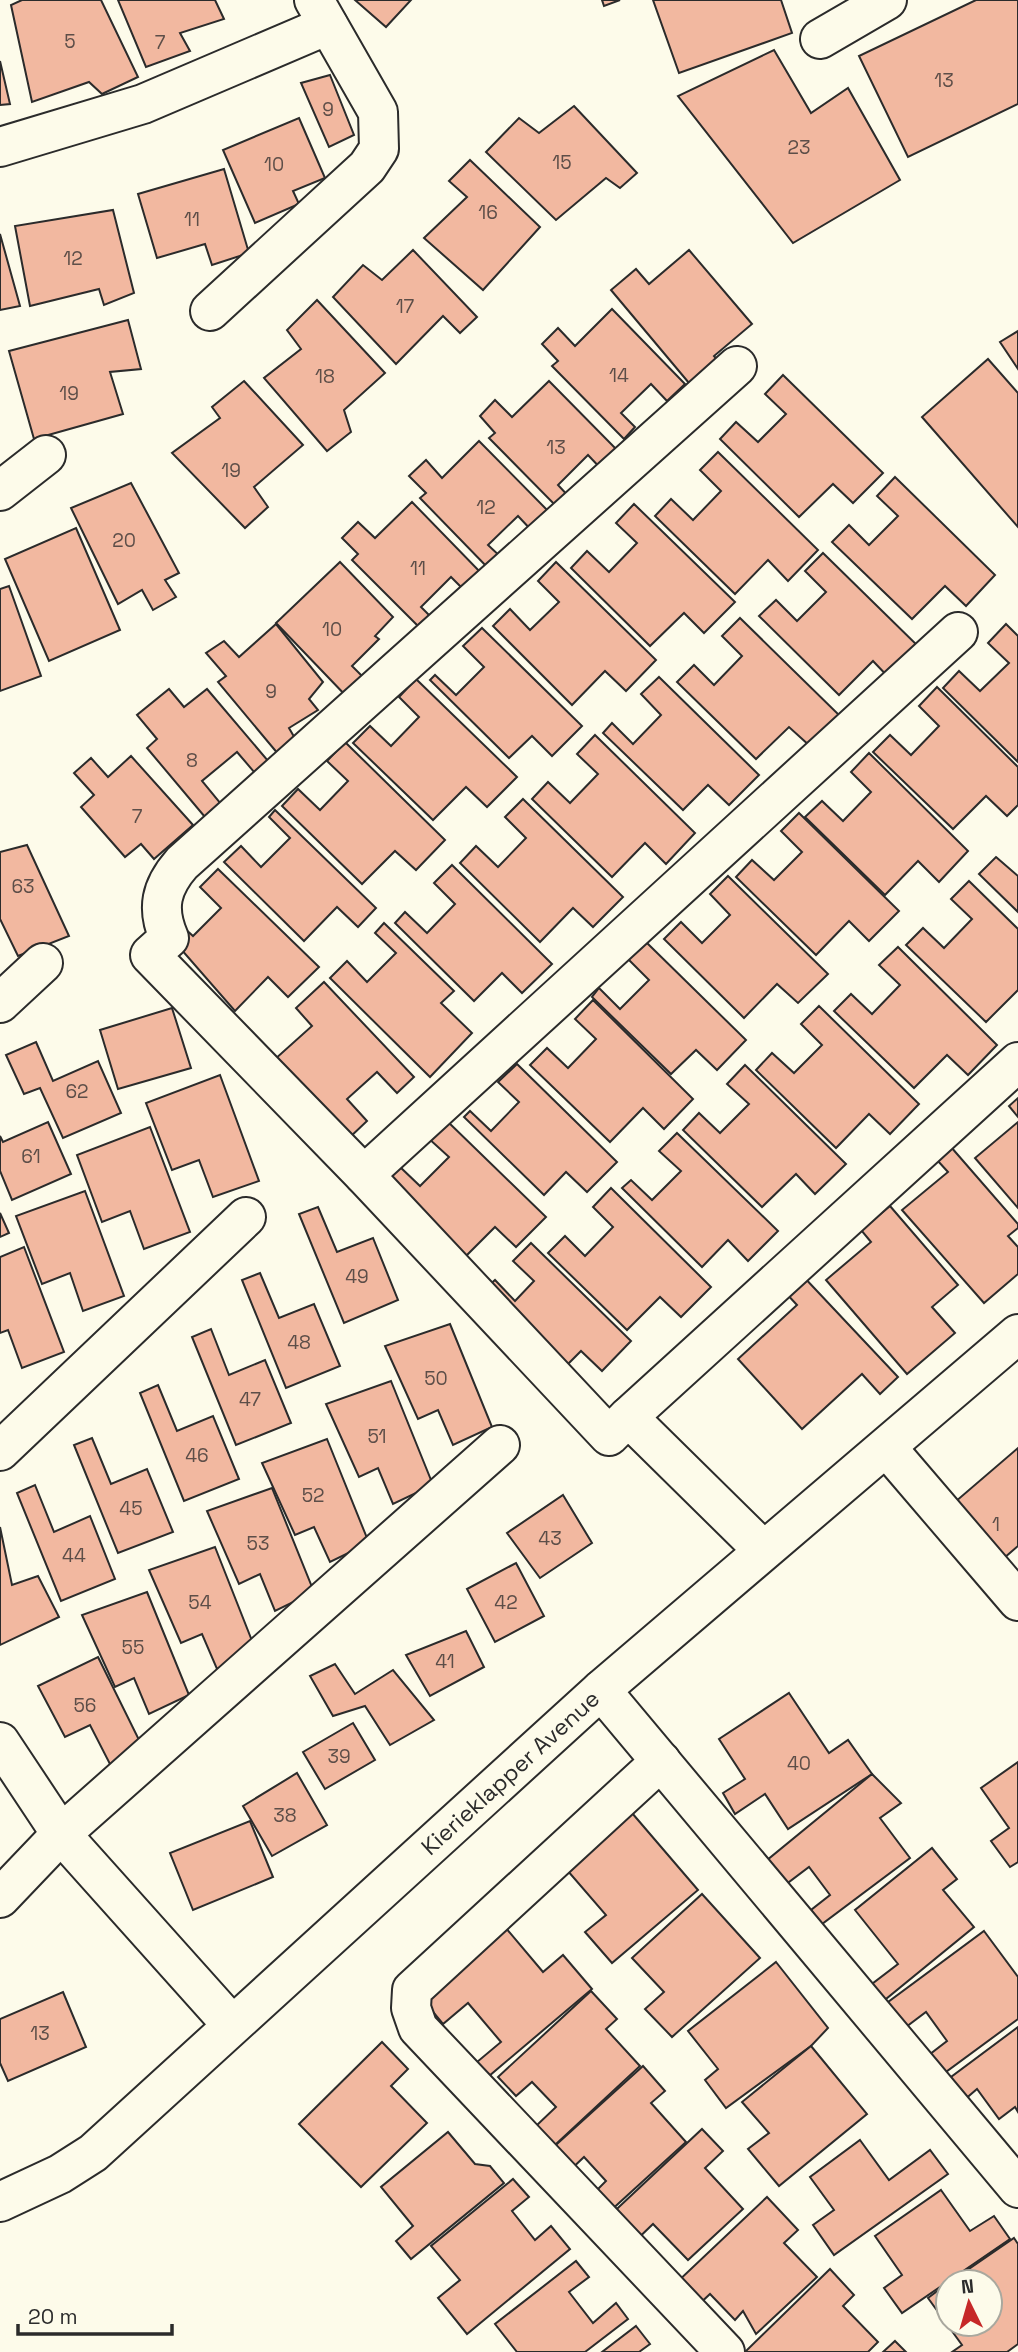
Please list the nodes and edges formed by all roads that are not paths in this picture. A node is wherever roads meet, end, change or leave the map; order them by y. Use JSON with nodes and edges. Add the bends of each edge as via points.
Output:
{"nodes":[{"id":1,"x":887,"y":0,"type":"edge"},
{"id":2,"x":321,"y":12,"type":"edge"},
{"id":3,"x":820,"y":39,"type":"dead end"},
{"id":4,"x":0,"y":147,"type":"edge"},
{"id":5,"x":210,"y":311,"type":"dead end"},
{"id":6,"x":737,"y":366,"type":"dead end"},
{"id":7,"x":46,"y":455,"type":"dead end"},
{"id":8,"x":0,"y":491,"type":"edge"},
{"id":9,"x":958,"y":632,"type":"dead end"},
{"id":10,"x":43,"y":963,"type":"dead end"},
{"id":11,"x":0,"y":1003,"type":"edge"},
{"id":12,"x":1018,"y":1062,"type":"edge"},
{"id":13,"x":364,"y":1175,"type":"junction"},
{"id":14,"x":246,"y":1217,"type":"dead end"},
{"id":15,"x":1018,"y":1334,"type":"edge"},
{"id":16,"x":628,"y":1417,"type":"junction"},
{"id":17,"x":500,"y":1445,"type":"dead end"},
{"id":18,"x":887,"y":1448,"type":"junction"},
{"id":19,"x":0,"y":1451,"type":"edge"},
{"id":20,"x":763,"y":1550,"type":"junction"},
{"id":21,"x":1018,"y":1601,"type":"edge"},
{"id":22,"x":601,"y":1690,"type":"junction"},
{"id":23,"x":0,"y":1742,"type":"edge"},
{"id":24,"x":661,"y":1761,"type":"junction"},
{"id":25,"x":61,"y":1834,"type":"junction"},
{"id":26,"x":0,"y":1898,"type":"edge"},
{"id":27,"x":232,"y":2025,"type":"junction"},
{"id":28,"x":1018,"y":2188,"type":"edge"},
{"id":29,"x":0,"y":2202,"type":"edge"},
{"id":30,"x":725,"y":2352,"type":"edge"}],
"edges":[{"from":1,"to":3,"type":"street"},
{"from":2,"to":4,"type":"street","via":[[144,104]]},
{"from":2,"to":5,"type":"street","via":[[377,113],[379,149],[367,167]]},
{"from":6,"to":13,"type":"street","via":[[169,878],[161,906],[169,938],[150,955]]},
{"from":7,"to":8,"type":"street"},
{"from":9,"to":13,"type":"street"},
{"from":10,"to":11,"type":"street"},
{"from":12,"to":16,"type":"street"},
{"from":13,"to":16,"type":"street","via":[[609,1436]]},
{"from":14,"to":19,"type":"street"},
{"from":15,"to":18,"type":"street","name":"Kierieklapper Avenue"},
{"from":16,"to":20,"type":"street"},
{"from":17,"to":25,"type":"street"},
{"from":18,"to":20,"type":"street","name":"Kierieklapper Avenue"},
{"from":18,"to":21,"type":"street"},
{"from":20,"to":22,"type":"street","name":"Kierieklapper Avenue"},
{"from":22,"to":24,"type":"street"},
{"from":22,"to":27,"type":"street","name":"Kierieklapper Avenue"},
{"from":23,"to":25,"type":"street"},
{"from":24,"to":28,"type":"street"},
{"from":24,"to":30,"type":"street","via":[[412,1990],[411,2008],[418,2028]]},
{"from":25,"to":26,"type":"street"},
{"from":25,"to":27,"type":"street"},
{"from":27,"to":29,"type":"street","name":"Kierieklapper Avenue","via":[[93,2153]]}]}
